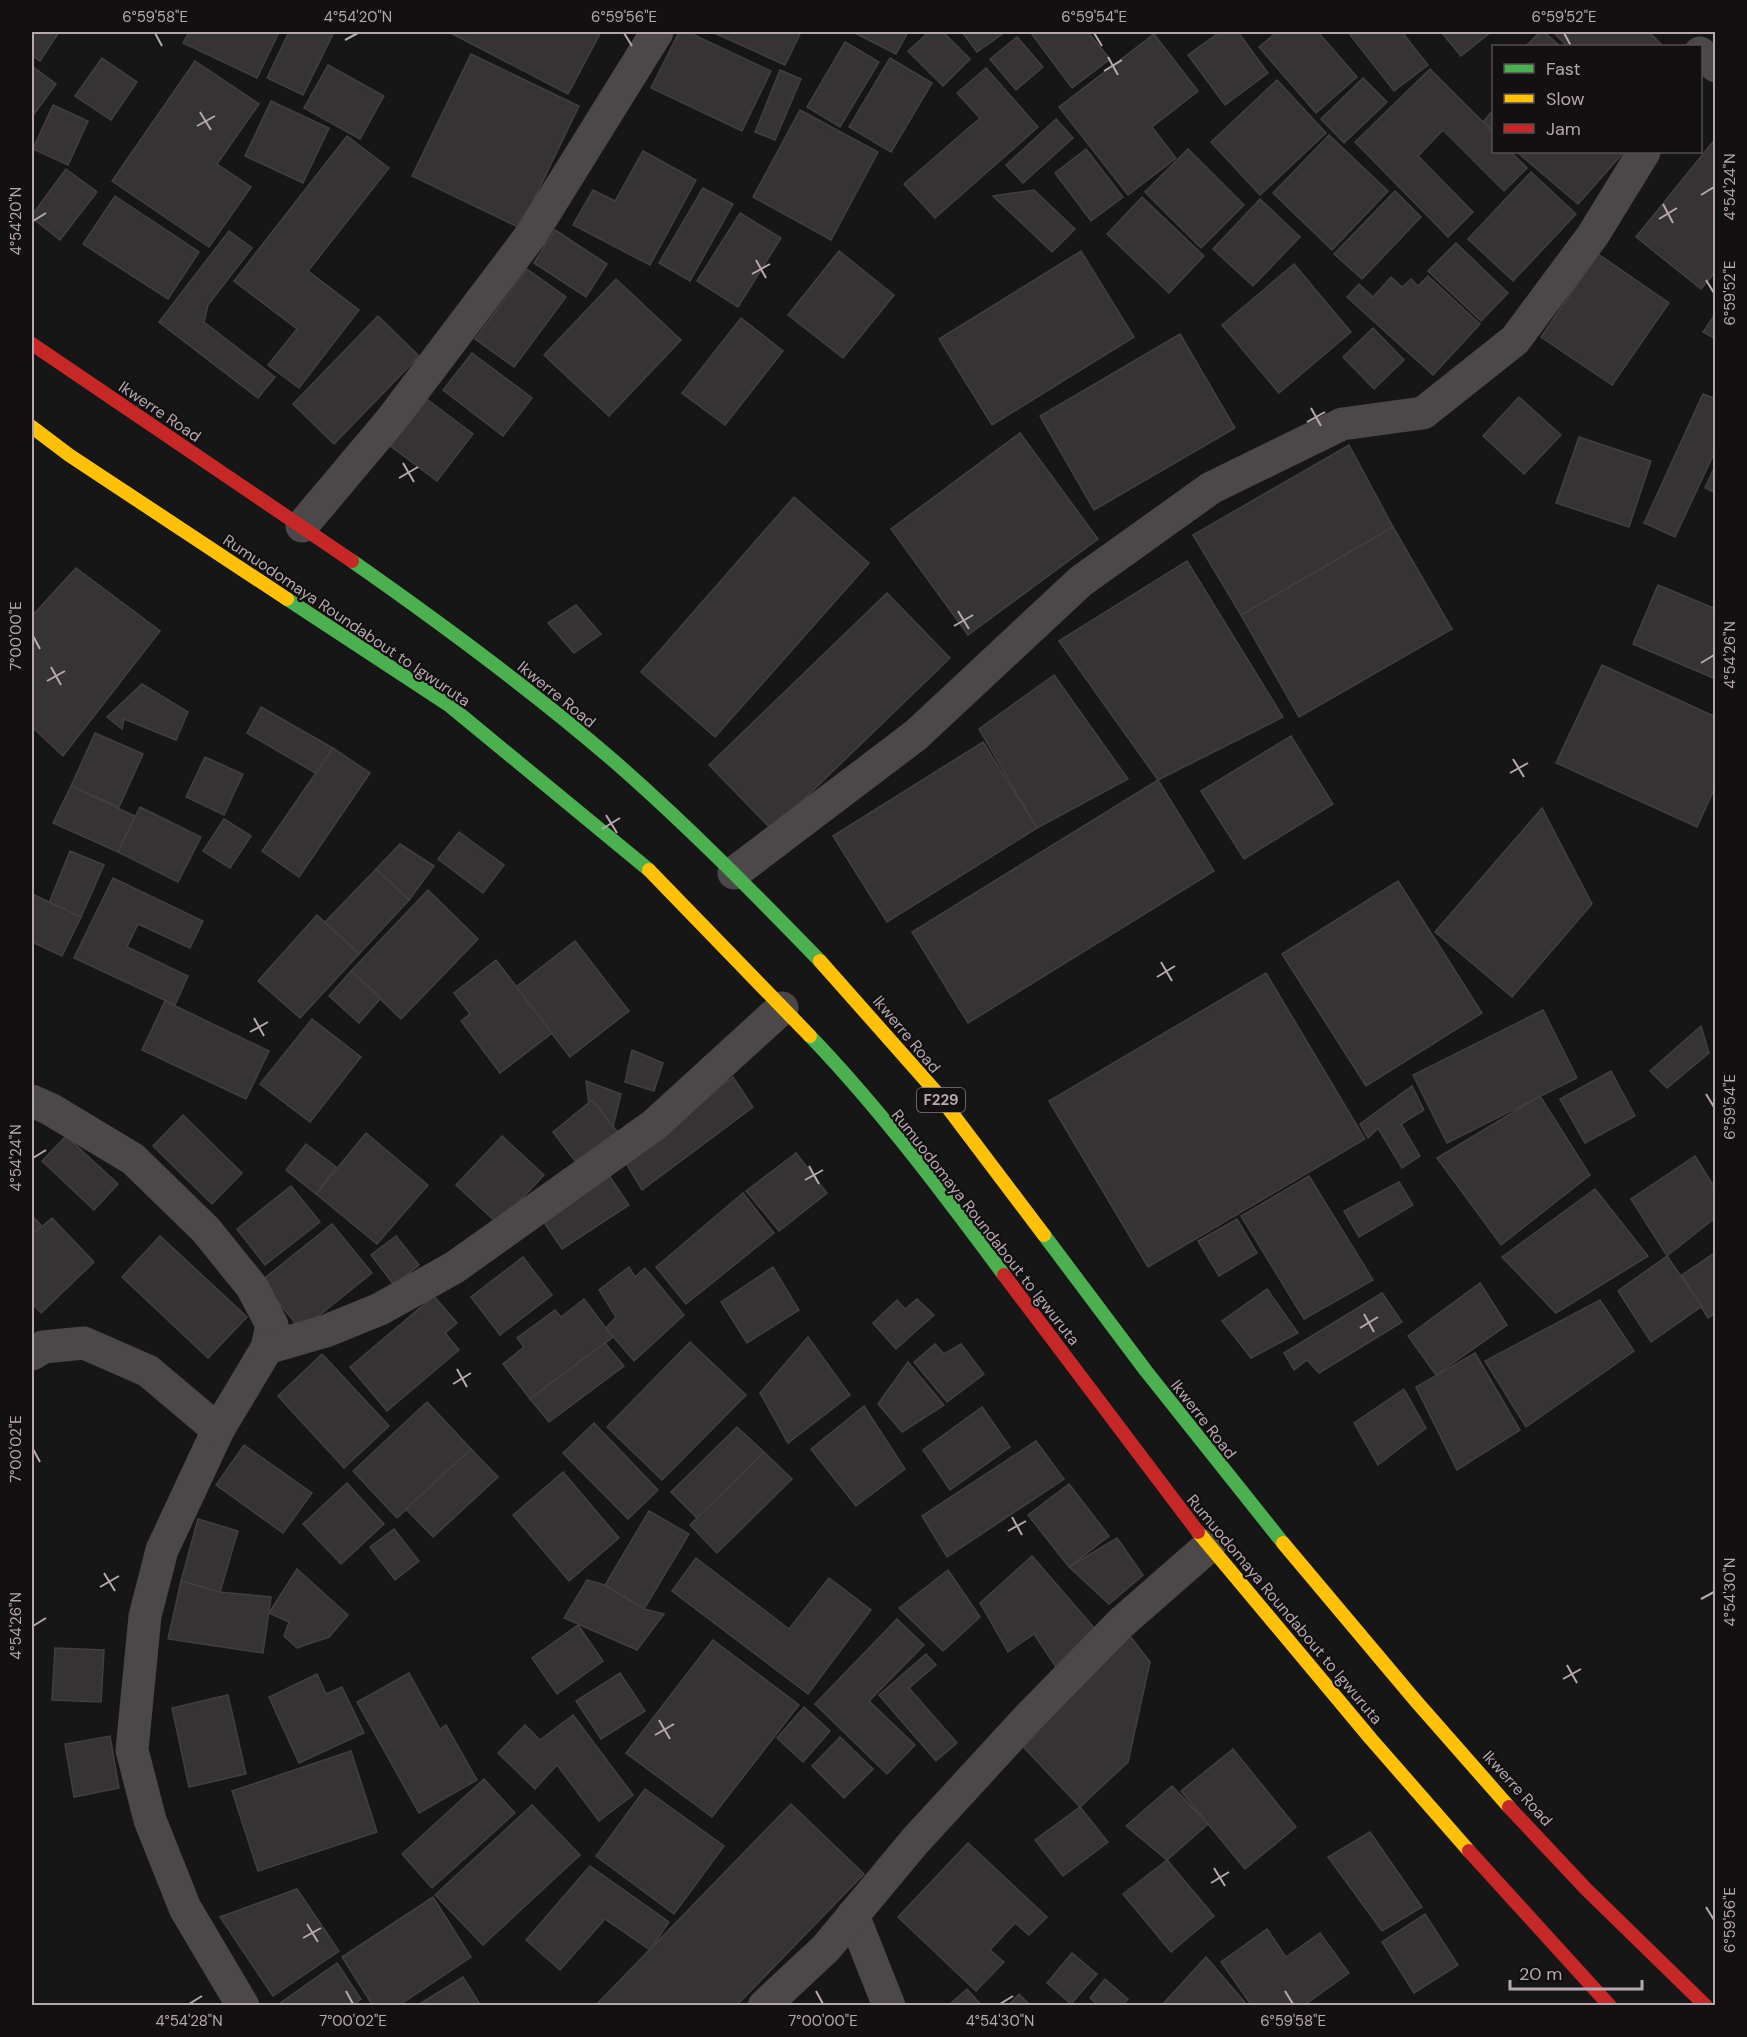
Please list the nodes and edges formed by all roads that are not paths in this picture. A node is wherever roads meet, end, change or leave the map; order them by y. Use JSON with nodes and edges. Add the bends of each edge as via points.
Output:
{"nodes":[{"id":1,"x":657,"y":32,"type":"edge"},
{"id":2,"x":1643,"y":153,"type":"edge"},
{"id":3,"x":32,"y":344,"type":"edge"},
{"id":4,"x":32,"y":427,"type":"edge"},
{"id":5,"x":302,"y":526,"type":"junction"},
{"id":6,"x":734,"y":873,"type":"junction"},
{"id":7,"x":782,"y":1008,"type":"junction"},
{"id":8,"x":32,"y":1101,"type":"edge"},
{"id":9,"x":267,"y":1348,"type":"junction"},
{"id":10,"x":32,"y":1354,"type":"edge"},
{"id":11,"x":218,"y":1430,"type":"junction"},
{"id":12,"x":1209,"y":1546,"type":"junction"},
{"id":13,"x":853,"y":1915,"type":"junction"},
{"id":14,"x":243,"y":2006,"type":"edge"},
{"id":15,"x":764,"y":2006,"type":"edge"},
{"id":16,"x":889,"y":2006,"type":"edge"},
{"id":17,"x":1610,"y":2006,"type":"edge"},
{"id":18,"x":1706,"y":2006,"type":"edge"}],
"edges":[{"from":1,"to":5,"type":"street","via":[[531,235],[392,418]]},
{"from":2,"to":6,"type":"street","via":[[1593,235],[1515,340],[1423,413],[1342,424],[1211,488],[1081,581],[916,735]]},
{"from":3,"to":5,"type":"main road","name":"Ikwerre Road","number":"F229"},
{"from":4,"to":7,"type":"main road","name":"Rumuodomaya Roundabout to Igwuruta","via":[[450,706],[650,871]]},
{"from":5,"to":6,"type":"main road","name":"Ikwerre Road","number":"F229","via":[[362,566],[577,730],[682,821]]},
{"from":6,"to":18,"type":"main road","name":"Ikwerre Road","number":"F229","via":[[866,1010],[977,1143],[1133,1355],[1257,1514],[1402,1684],[1588,1890]]},
{"from":7,"to":9,"type":"street","via":[[654,1125],[455,1267],[380,1309],[327,1331]]},
{"from":7,"to":12,"type":"main road","name":"Rumuodomaya Roundabout to Igwuruta","via":[[836,1063],[936,1184]]},
{"from":8,"to":9,"type":"street","via":[[133,1159],[206,1230],[252,1287],[272,1325]]},
{"from":9,"to":11,"type":"street"},
{"from":10,"to":11,"type":"street","via":[[43,1347],[84,1343],[148,1371]]},
{"from":11,"to":14,"type":"street","via":[[162,1550],[145,1616],[132,1750],[150,1820],[185,1908]]},
{"from":12,"to":13,"type":"street","via":[[1121,1623],[1029,1716]]},
{"from":12,"to":17,"type":"main road","name":"Rumuodomaya Roundabout to Igwuruta","via":[[1386,1757]]},
{"from":13,"to":15,"type":"street","via":[[826,1948]]},
{"from":13,"to":16,"type":"street"}]}
